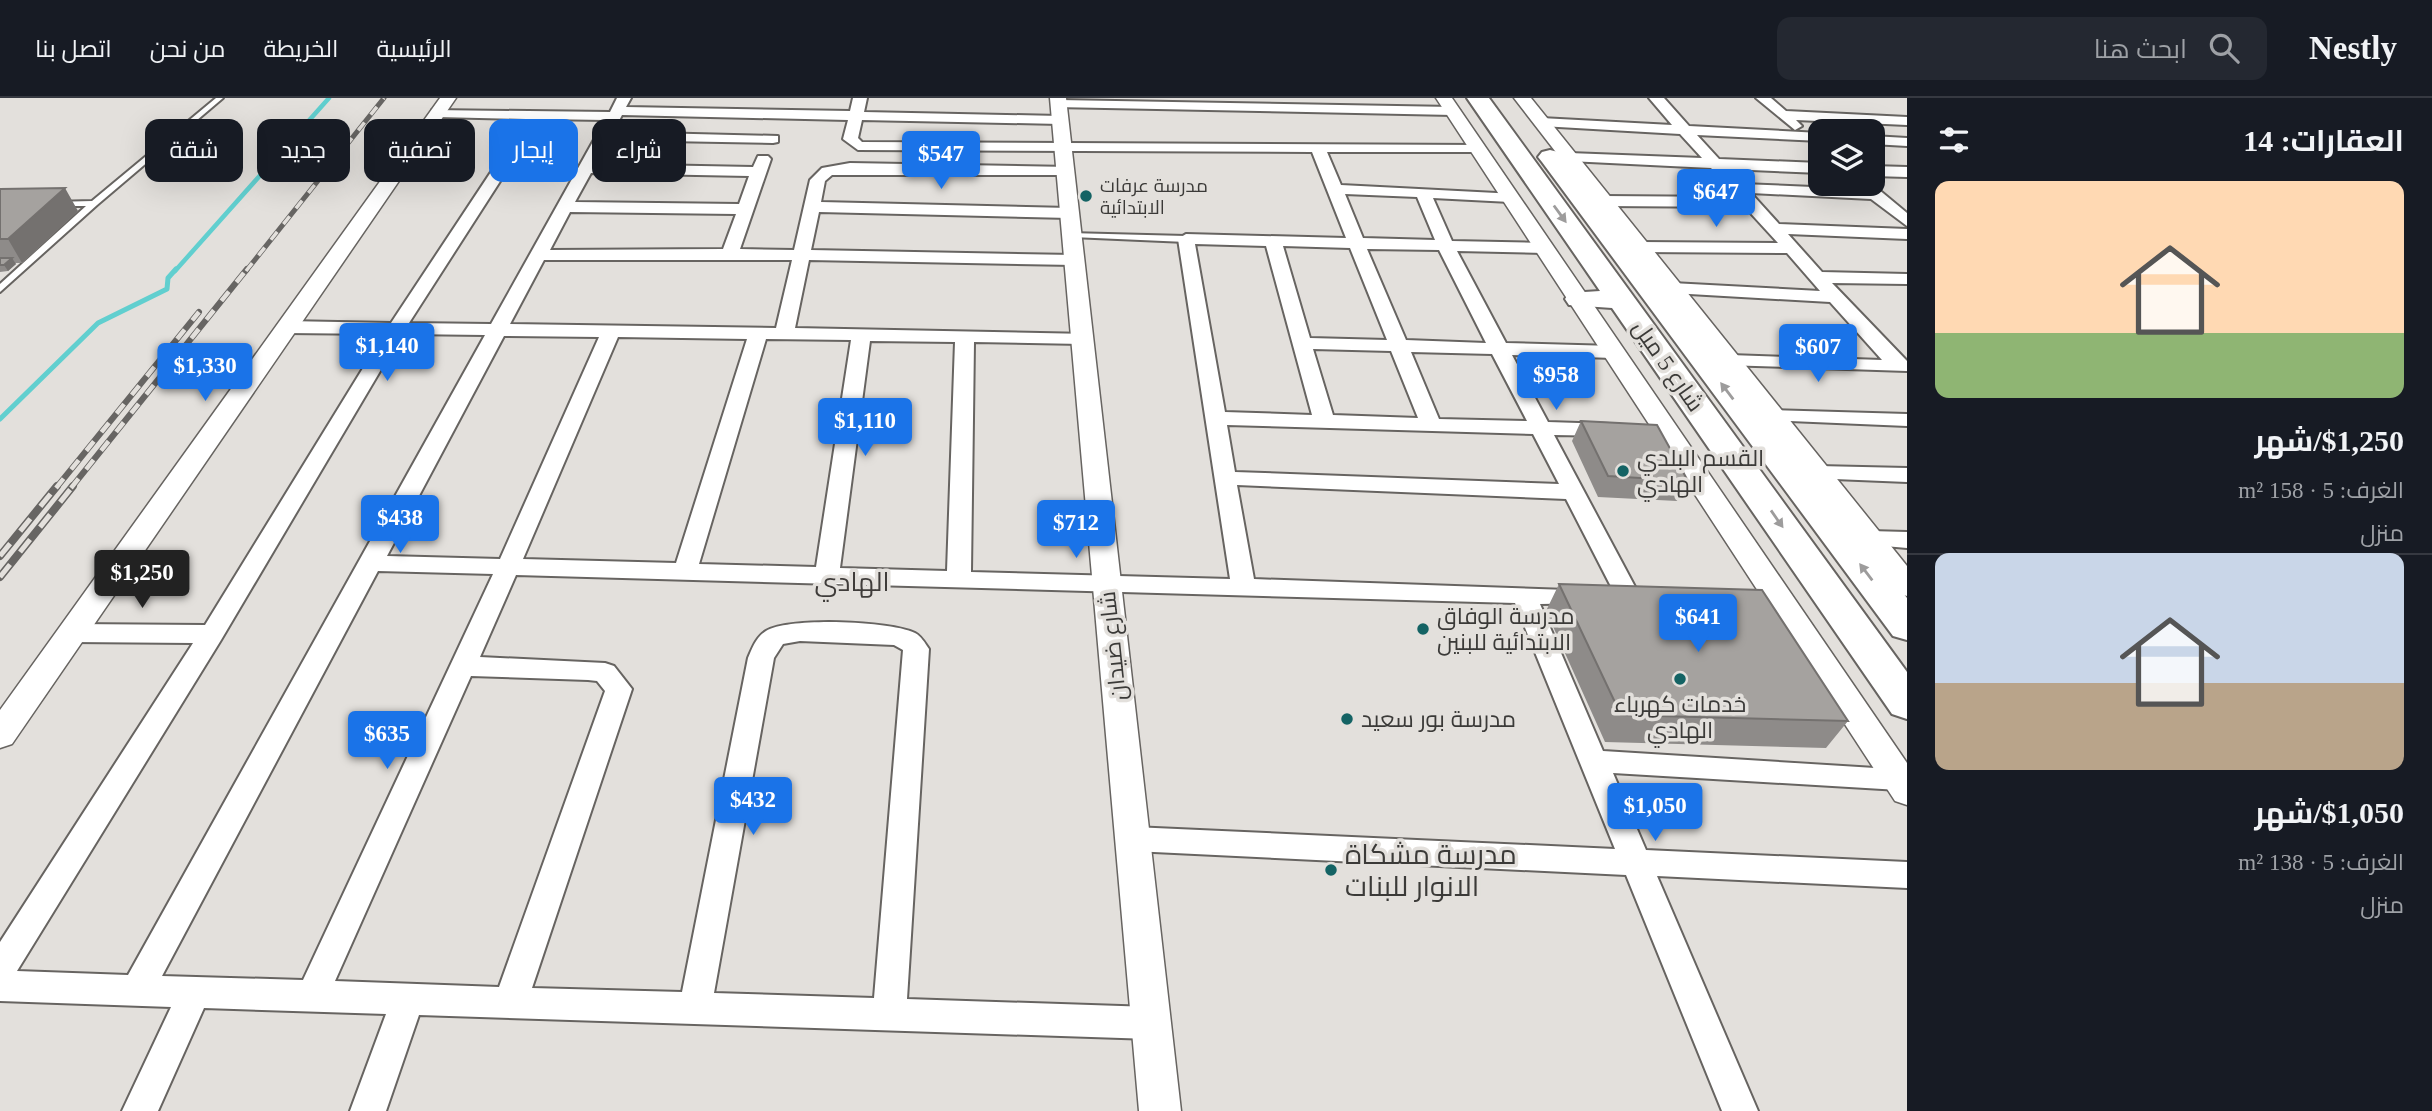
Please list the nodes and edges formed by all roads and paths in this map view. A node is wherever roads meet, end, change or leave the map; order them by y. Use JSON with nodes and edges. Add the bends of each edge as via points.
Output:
{"nodes":[{"id":1,"x":220,"y":98,"type":"edge"},
{"id":2,"x":860,"y":98,"type":"edge"},
{"id":3,"x":1506,"y":98,"type":"edge"},
{"id":4,"x":1522,"y":98,"type":"edge"},
{"id":5,"x":1656,"y":98,"type":"edge"},
{"id":6,"x":1763,"y":98,"type":"edge"},
{"id":7,"x":1458,"y":102,"type":"edge"},
{"id":8,"x":442,"y":105,"type":"edge"},
{"id":9,"x":535,"y":115,"type":"junction"},
{"id":10,"x":795,"y":115,"type":"junction"},
{"id":11,"x":1783,"y":115,"type":"junction"},
{"id":12,"x":615,"y":116,"type":"edge"},
{"id":13,"x":856,"y":116,"type":"junction"},
{"id":14,"x":1907,"y":121,"type":"edge"},
{"id":15,"x":1541,"y":122,"type":"junction"},
{"id":16,"x":1061,"y":127,"type":"edge"},
{"id":17,"x":1684,"y":129,"type":"junction"},
{"id":18,"x":1808,"y":133,"type":"edge"},
{"id":19,"x":1808,"y":137,"type":"edge"},
{"id":20,"x":773,"y":139,"type":"junction"},
{"id":21,"x":1885,"y":141,"type":"edge"},
{"id":22,"x":1907,"y":142,"type":"edge"},
{"id":23,"x":1317,"y":146,"type":"junction"},
{"id":24,"x":1477,"y":148,"type":"junction"},
{"id":25,"x":1556,"y":163,"type":"junction"},
{"id":26,"x":1714,"y":163,"type":"junction"},
{"id":27,"x":1808,"y":167,"type":"edge"},
{"id":28,"x":586,"y":168,"type":"junction"},
{"id":29,"x":1493,"y":171,"type":"junction"},
{"id":30,"x":1885,"y":171,"type":"edge"},
{"id":31,"x":758,"y":172,"type":"junction"},
{"id":32,"x":1907,"y":172,"type":"edge"},
{"id":33,"x":1737,"y":188,"type":"junction"},
{"id":34,"x":1335,"y":189,"type":"junction"},
{"id":35,"x":1808,"y":189,"type":"edge"},
{"id":36,"x":1423,"y":193,"type":"junction"},
{"id":37,"x":1877,"y":196,"type":"edge"},
{"id":38,"x":1510,"y":197,"type":"junction"},
{"id":39,"x":1603,"y":201,"type":"junction"},
{"id":40,"x":1750,"y":202,"type":"junction"},
{"id":41,"x":94,"y":203,"type":"junction"},
{"id":42,"x":40,"y":204,"type":"edge"},
{"id":43,"x":1888,"y":205,"type":"junction"},
{"id":44,"x":1907,"y":206,"type":"edge"},
{"id":45,"x":565,"y":207,"type":"junction"},
{"id":46,"x":812,"y":207,"type":"junction"},
{"id":47,"x":746,"y":209,"type":"junction"},
{"id":48,"x":1907,"y":221,"type":"edge"},
{"id":49,"x":1774,"y":229,"type":"junction"},
{"id":50,"x":1907,"y":234,"type":"edge"},
{"id":51,"x":1072,"y":236,"type":"junction"},
{"id":52,"x":1186,"y":239,"type":"junction"},
{"id":53,"x":1273,"y":241,"type":"junction"},
{"id":54,"x":1357,"y":243,"type":"junction"},
{"id":55,"x":1445,"y":245,"type":"junction"},
{"id":56,"x":1640,"y":247,"type":"junction"},
{"id":57,"x":1544,"y":248,"type":"junction"},
{"id":58,"x":1791,"y":248,"type":"junction"},
{"id":59,"x":730,"y":254,"type":"junction"},
{"id":60,"x":539,"y":255,"type":"junction"},
{"id":61,"x":801,"y":255,"type":"junction"},
{"id":62,"x":1817,"y":277,"type":"junction"},
{"id":63,"x":1898,"y":279,"type":"edge"},
{"id":64,"x":0,"y":289,"type":"edge"},
{"id":65,"x":1907,"y":296,"type":"edge"},
{"id":66,"x":1835,"y":297,"type":"junction"},
{"id":67,"x":1578,"y":299,"type":"junction"},
{"id":68,"x":1621,"y":300,"type":"junction"},
{"id":69,"x":1678,"y":305,"type":"junction"},
{"id":70,"x":286,"y":327,"type":"junction"},
{"id":71,"x":396,"y":329,"type":"junction"},
{"id":72,"x":498,"y":330,"type":"junction"},
{"id":73,"x":611,"y":331,"type":"junction"},
{"id":74,"x":758,"y":334,"type":"junction"},
{"id":75,"x":784,"y":334,"type":"junction"},
{"id":76,"x":861,"y":335,"type":"junction"},
{"id":77,"x":965,"y":336,"type":"junction"},
{"id":78,"x":1082,"y":338,"type":"junction"},
{"id":79,"x":1302,"y":343,"type":"junction"},
{"id":80,"x":1399,"y":345,"type":"junction"},
{"id":81,"x":1499,"y":349,"type":"junction"},
{"id":82,"x":1614,"y":352,"type":"junction"},
{"id":83,"x":1730,"y":361,"type":"junction"},
{"id":84,"x":1902,"y":366,"type":"edge"},
{"id":85,"x":1773,"y":416,"type":"junction"},
{"id":86,"x":1215,"y":418,"type":"junction"},
{"id":87,"x":1907,"y":420,"type":"edge"},
{"id":88,"x":1324,"y":421,"type":"junction"},
{"id":89,"x":1431,"y":425,"type":"junction"},
{"id":90,"x":1541,"y":428,"type":"junction"},
{"id":91,"x":1646,"y":431,"type":"junction"},
{"id":92,"x":1818,"y":473,"type":"junction"},
{"id":93,"x":1907,"y":475,"type":"edge"},
{"id":94,"x":1225,"y":478,"type":"junction"},
{"id":95,"x":1574,"y":492,"type":"junction"},
{"id":96,"x":1870,"y":539,"type":"junction"},
{"id":97,"x":1907,"y":540,"type":"edge"},
{"id":98,"x":371,"y":563,"type":"junction"},
{"id":99,"x":508,"y":567,"type":"junction"},
{"id":100,"x":685,"y":572,"type":"junction"},
{"id":101,"x":827,"y":576,"type":"junction"},
{"id":102,"x":959,"y":579,"type":"junction"},
{"id":103,"x":1107,"y":583,"type":"junction"},
{"id":104,"x":1907,"y":586,"type":"edge"},
{"id":105,"x":1243,"y":587,"type":"junction"},
{"id":106,"x":1524,"y":595,"type":"junction"},
{"id":107,"x":1629,"y":598,"type":"junction"},
{"id":108,"x":1656,"y":598,"type":"edge"},
{"id":109,"x":1753,"y":601,"type":"edge"},
{"id":110,"x":1781,"y":602,"type":"junction"},
{"id":111,"x":1907,"y":626,"type":"edge"},
{"id":112,"x":72,"y":633,"type":"junction"},
{"id":113,"x":212,"y":634,"type":"junction"},
{"id":114,"x":463,"y":666,"type":"junction"},
{"id":115,"x":1907,"y":702,"type":"edge"},
{"id":116,"x":0,"y":735,"type":"edge"},
{"id":117,"x":1594,"y":761,"type":"junction"},
{"id":118,"x":1903,"y":785,"type":"edge"},
{"id":119,"x":1133,"y":839,"type":"junction"},
{"id":120,"x":1636,"y":862,"type":"junction"},
{"id":121,"x":1907,"y":875,"type":"edge"},
{"id":122,"x":0,"y":970,"type":"edge"},
{"id":123,"x":0,"y":986,"type":"edge"},
{"id":124,"x":137,"y":991,"type":"junction"},
{"id":125,"x":195,"y":992,"type":"junction"},
{"id":126,"x":312,"y":996,"type":"junction"},
{"id":127,"x":408,"y":999,"type":"junction"},
{"id":128,"x":510,"y":1003,"type":"junction"},
{"id":129,"x":695,"y":1008,"type":"junction"},
{"id":130,"x":889,"y":1014,"type":"junction"},
{"id":131,"x":1151,"y":1023,"type":"junction"},
{"id":132,"x":140,"y":1111,"type":"edge"},
{"id":133,"x":368,"y":1111,"type":"edge"},
{"id":134,"x":1160,"y":1111,"type":"edge"},
{"id":135,"x":1740,"y":1111,"type":"edge"}],
"edges":[{"from":1,"to":41,"type":"lane"},
{"from":2,"to":13,"type":"street"},
{"from":3,"to":25,"type":"main road","name":"شارع 5 ميل"},
{"from":4,"to":15,"type":"street"},
{"from":5,"to":17,"type":"street"},
{"from":6,"to":11,"type":"street"},
{"from":7,"to":16,"type":"street"},
{"from":7,"to":24,"type":"street"},
{"from":7,"to":25,"type":"main road","name":"شارع 5 ميل"},
{"from":8,"to":9,"type":"street"},
{"from":8,"to":70,"type":"street"},
{"from":9,"to":12,"type":"street"},
{"from":9,"to":71,"type":"street"},
{"from":10,"to":12,"type":"street"},
{"from":10,"to":13,"type":"street"},
{"from":10,"to":20,"type":"street","via":[[789,127]]},
{"from":11,"to":14,"type":"street"},
{"from":11,"to":18,"type":"street"},
{"from":12,"to":20,"type":"street"},
{"from":12,"to":28,"type":"street"},
{"from":13,"to":16,"type":"street"},
{"from":13,"to":16,"type":"street","via":[[849,142],[858,146]]},
{"from":15,"to":17,"type":"street"},
{"from":15,"to":25,"type":"street"},
{"from":16,"to":23,"type":"street"},
{"from":16,"to":46,"type":"street","via":[[838,168],[820,175]]},
{"from":16,"to":51,"type":"street","name":"شارع ضيدان"},
{"from":17,"to":19,"type":"street"},
{"from":17,"to":26,"type":"street"},
{"from":20,"to":31,"type":"street"},
{"from":21,"to":22,"type":"street"},
{"from":23,"to":24,"type":"street"},
{"from":23,"to":34,"type":"street"},
{"from":24,"to":29,"type":"street"},
{"from":25,"to":26,"type":"street"},
{"from":25,"to":29,"type":"main road"},
{"from":25,"to":39,"type":"street"},
{"from":25,"to":68,"type":"main road","name":"شارع 5 ميل","one_way":true},
{"from":25,"to":69,"type":"main road","name":"شارع 5 ميل"},
{"from":26,"to":27,"type":"street"},
{"from":26,"to":33,"type":"street"},
{"from":28,"to":31,"type":"street"},
{"from":28,"to":45,"type":"street"},
{"from":29,"to":38,"type":"street"},
{"from":30,"to":32,"type":"street"},
{"from":31,"to":47,"type":"street"},
{"from":33,"to":35,"type":"street"},
{"from":33,"to":40,"type":"street"},
{"from":34,"to":36,"type":"street"},
{"from":34,"to":54,"type":"street"},
{"from":36,"to":38,"type":"street"},
{"from":36,"to":55,"type":"street"},
{"from":37,"to":43,"type":"street"},
{"from":38,"to":57,"type":"street"},
{"from":39,"to":40,"type":"street"},
{"from":39,"to":56,"type":"street"},
{"from":40,"to":49,"type":"street"},
{"from":41,"to":42,"type":"lane"},
{"from":41,"to":64,"type":"lane"},
{"from":43,"to":44,"type":"street"},
{"from":43,"to":48,"type":"street"},
{"from":45,"to":47,"type":"street"},
{"from":45,"to":60,"type":"street"},
{"from":46,"to":51,"type":"street"},
{"from":46,"to":61,"type":"street"},
{"from":47,"to":59,"type":"street"},
{"from":49,"to":50,"type":"street"},
{"from":49,"to":58,"type":"street"},
{"from":51,"to":52,"type":"lane"},
{"from":51,"to":61,"type":"street"},
{"from":51,"to":78,"type":"street","name":"شارع ضيدان"},
{"from":52,"to":53,"type":"street"},
{"from":52,"to":86,"type":"street"},
{"from":53,"to":54,"type":"street"},
{"from":53,"to":79,"type":"street"},
{"from":54,"to":55,"type":"street"},
{"from":54,"to":80,"type":"street"},
{"from":55,"to":57,"type":"street"},
{"from":55,"to":81,"type":"street"},
{"from":56,"to":58,"type":"street"},
{"from":56,"to":69,"type":"street"},
{"from":57,"to":67,"type":"street"},
{"from":58,"to":62,"type":"street"},
{"from":59,"to":60,"type":"street"},
{"from":59,"to":61,"type":"street"},
{"from":60,"to":72,"type":"street"},
{"from":61,"to":75,"type":"street"},
{"from":62,"to":63,"type":"street"},
{"from":62,"to":66,"type":"street"},
{"from":63,"to":65,"type":"street"},
{"from":66,"to":69,"type":"street"},
{"from":66,"to":84,"type":"street"},
{"from":67,"to":68,"type":"main road"},
{"from":67,"to":82,"type":"street"},
{"from":68,"to":115,"type":"main road","name":"شارع 5 ميل","one_way":true},
{"from":69,"to":83,"type":"street"},
{"from":111,"to":69,"type":"main road","name":"شارع 5 ميل","one_way":true},
{"from":70,"to":71,"type":"street"},
{"from":70,"to":112,"type":"street"},
{"from":71,"to":72,"type":"street"},
{"from":71,"to":113,"type":"street"},
{"from":72,"to":73,"type":"street"},
{"from":72,"to":98,"type":"street"},
{"from":73,"to":74,"type":"street"},
{"from":73,"to":99,"type":"street"},
{"from":74,"to":75,"type":"street"},
{"from":74,"to":100,"type":"street"},
{"from":75,"to":76,"type":"street"},
{"from":76,"to":77,"type":"street"},
{"from":76,"to":101,"type":"street"},
{"from":77,"to":78,"type":"street"},
{"from":77,"to":102,"type":"street"},
{"from":78,"to":103,"type":"street","name":"شارع ضيدان"},
{"from":79,"to":80,"type":"street"},
{"from":79,"to":88,"type":"street"},
{"from":80,"to":81,"type":"street"},
{"from":80,"to":89,"type":"street"},
{"from":81,"to":82,"type":"street"},
{"from":81,"to":90,"type":"street"},
{"from":82,"to":91,"type":"street"},
{"from":83,"to":84,"type":"street"},
{"from":83,"to":85,"type":"street"},
{"from":85,"to":87,"type":"street"},
{"from":85,"to":92,"type":"street"},
{"from":86,"to":88,"type":"street"},
{"from":86,"to":94,"type":"street"},
{"from":88,"to":89,"type":"street"},
{"from":89,"to":90,"type":"street"},
{"from":90,"to":91,"type":"street"},
{"from":90,"to":95,"type":"street"},
{"from":91,"to":110,"type":"street"},
{"from":92,"to":93,"type":"street"},
{"from":92,"to":96,"type":"street"},
{"from":94,"to":95,"type":"street"},
{"from":94,"to":105,"type":"street"},
{"from":95,"to":107,"type":"street"},
{"from":96,"to":97,"type":"street"},
{"from":96,"to":104,"type":"street"},
{"from":98,"to":99,"type":"street"},
{"from":98,"to":124,"type":"street"},
{"from":99,"to":100,"type":"street"},
{"from":99,"to":114,"type":"street"},
{"from":100,"to":101,"type":"street"},
{"from":101,"to":102,"type":"street"},
{"from":102,"to":103,"type":"street"},
{"from":103,"to":105,"type":"street"},
{"from":103,"to":119,"type":"street","name":"شارع ضيدان"},
{"from":105,"to":106,"type":"street"},
{"from":106,"to":107,"type":"street"},
{"from":106,"to":117,"type":"street"},
{"from":107,"to":108,"type":"street"},
{"from":109,"to":110,"type":"street"},
{"from":110,"to":118,"type":"street"},
{"from":112,"to":113,"type":"street"},
{"from":112,"to":116,"type":"street"},
{"from":113,"to":122,"type":"street"},
{"from":114,"to":126,"type":"street"},
{"from":114,"to":128,"type":"street","via":[[588,670],[605,673],[619,689]]},
{"from":117,"to":118,"type":"street"},
{"from":117,"to":120,"type":"street"},
{"from":119,"to":120,"type":"street"},
{"from":119,"to":131,"type":"street","name":"شارع ضيدان"},
{"from":120,"to":121,"type":"street"},
{"from":120,"to":135,"type":"street"},
{"from":123,"to":124,"type":"street"},
{"from":124,"to":125,"type":"street"},
{"from":125,"to":126,"type":"street"},
{"from":125,"to":132,"type":"street"},
{"from":126,"to":127,"type":"street"},
{"from":127,"to":128,"type":"street"},
{"from":127,"to":133,"type":"street"},
{"from":128,"to":129,"type":"street"},
{"from":129,"to":130,"type":"street"},
{"from":129,"to":130,"type":"street","via":[[761,657],[767,643],[779,634],[799,632],[894,636],[909,640],[916,649]]},
{"from":130,"to":131,"type":"street"},
{"from":131,"to":134,"type":"street","name":"شارع ضيدان"}]}
